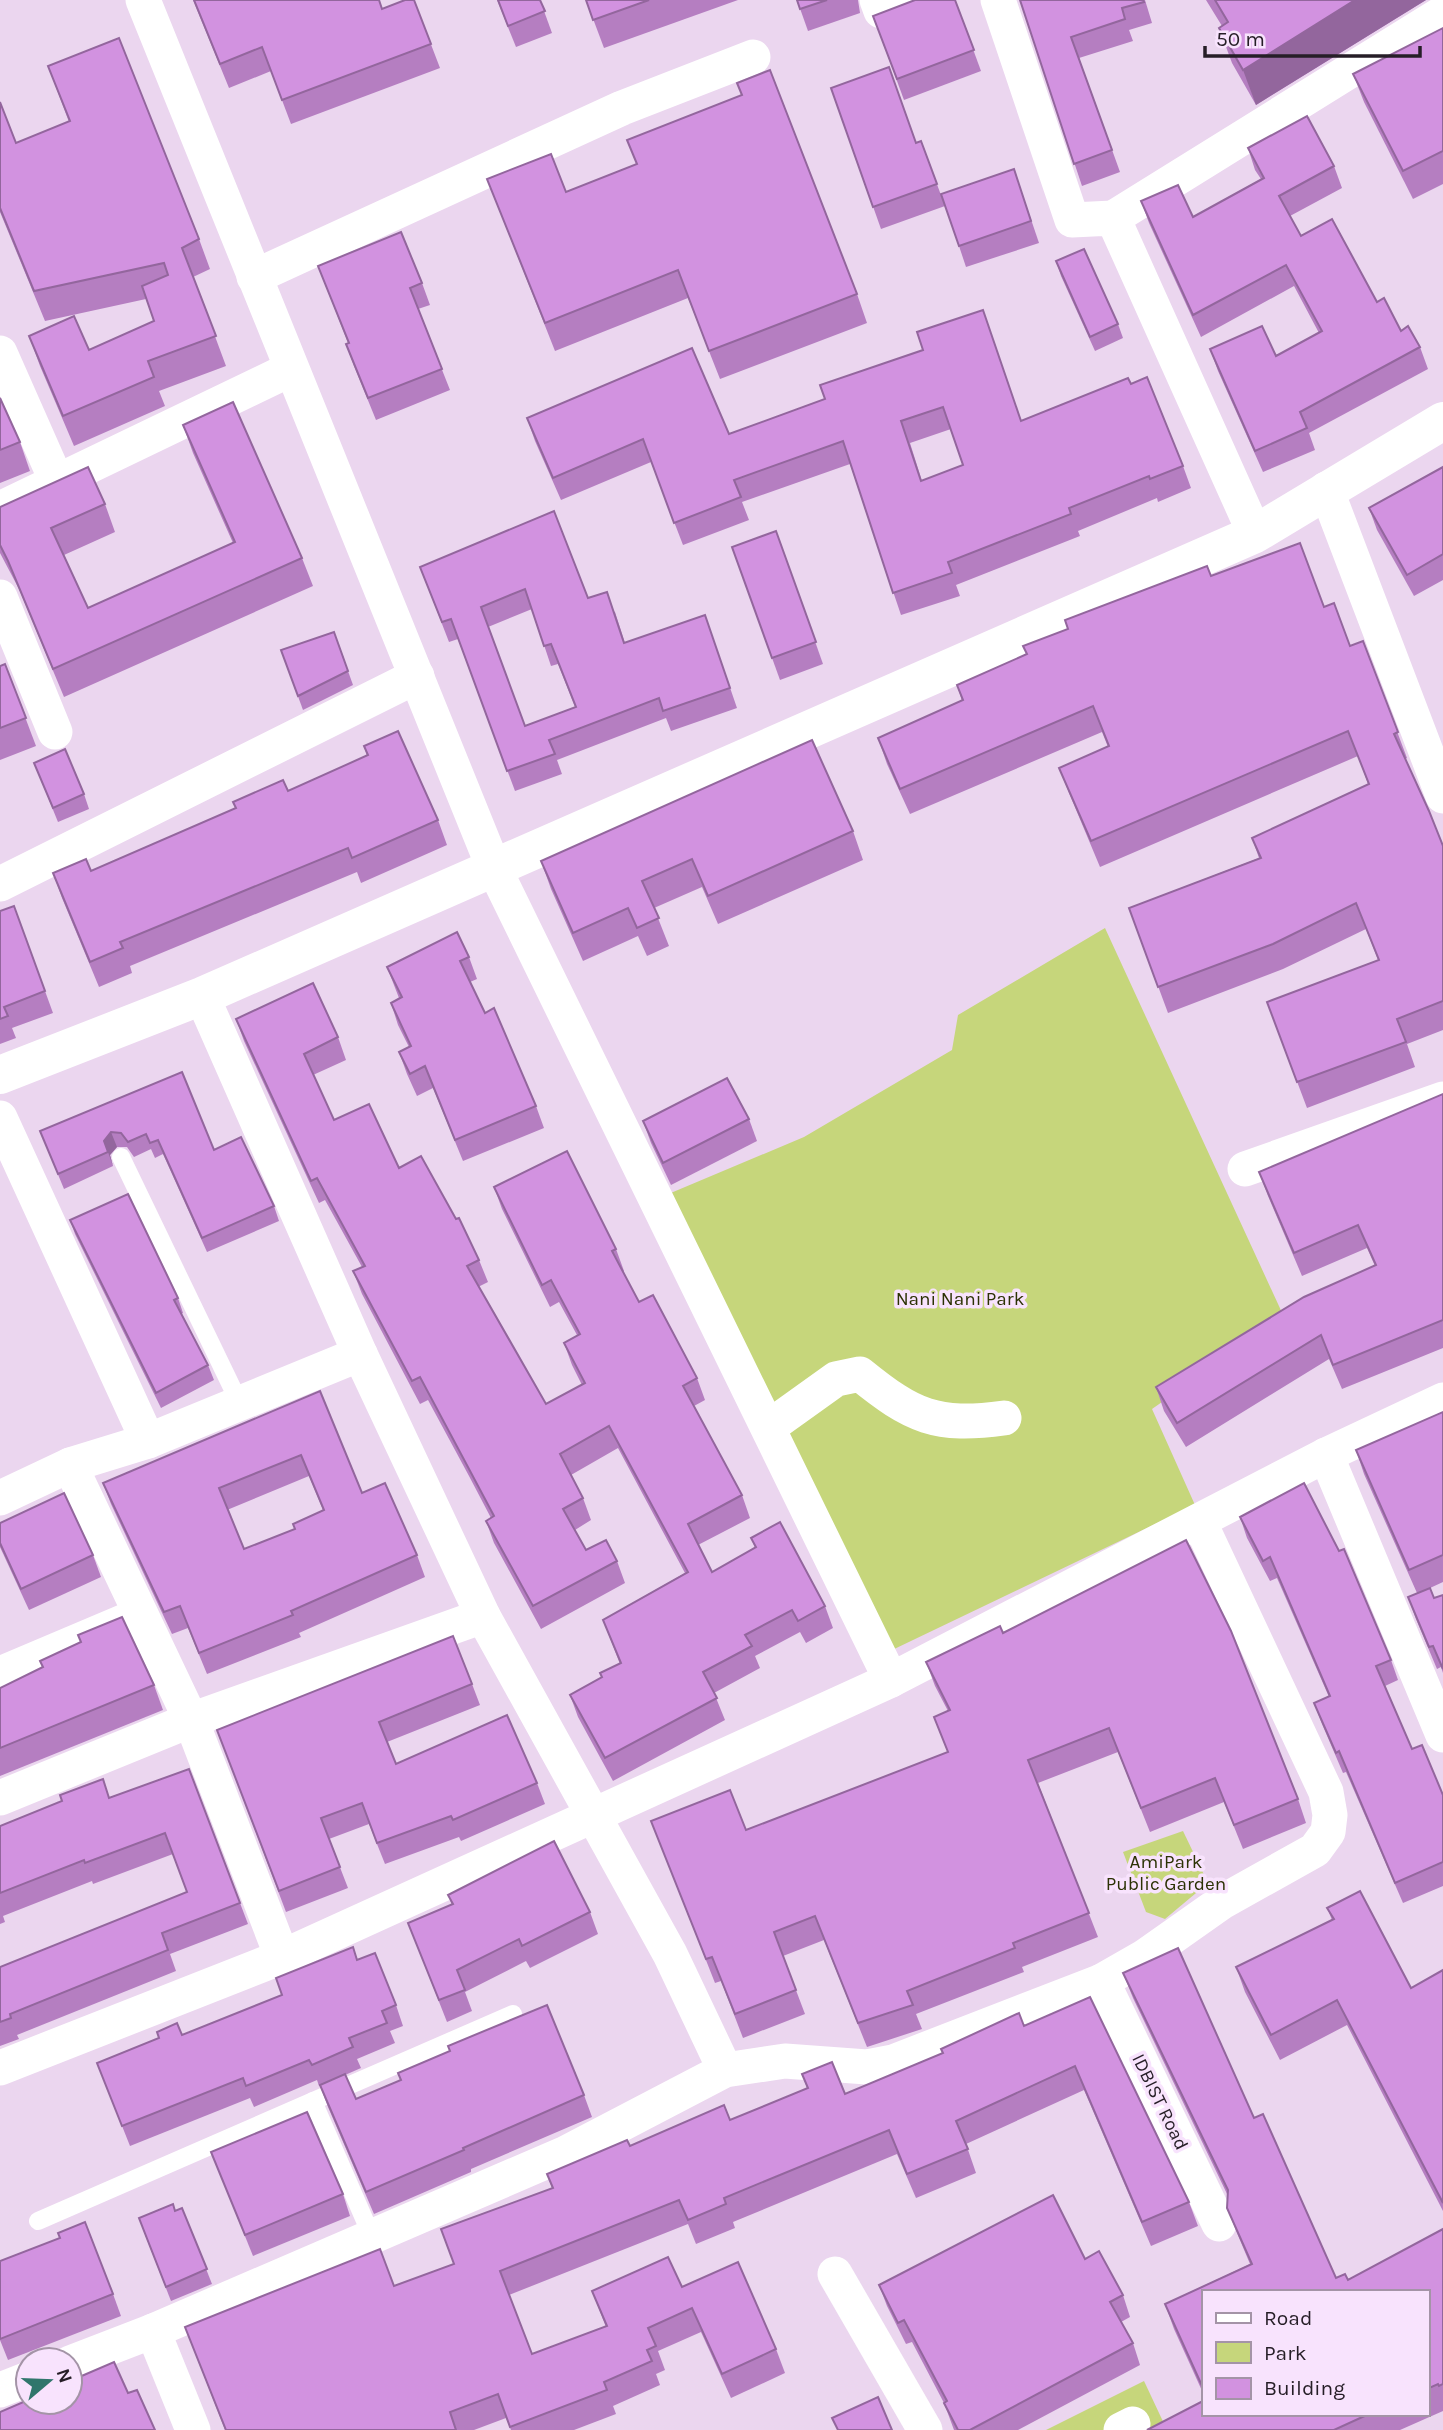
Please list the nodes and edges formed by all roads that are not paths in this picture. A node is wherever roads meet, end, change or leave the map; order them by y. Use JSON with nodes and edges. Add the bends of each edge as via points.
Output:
{"nodes":[{"id":1,"x":143,"y":0,"type":"edge"},
{"id":2,"x":877,"y":0,"type":"edge"},
{"id":3,"x":910,"y":0,"type":"edge"},
{"id":4,"x":998,"y":0,"type":"edge"},
{"id":5,"x":1443,"y":13,"type":"edge"},
{"id":6,"x":753,"y":57,"type":"dead end"},
{"id":7,"x":1113,"y":218,"type":"junction"},
{"id":8,"x":254,"y":277,"type":"junction"},
{"id":9,"x":0,"y":353,"type":"edge"},
{"id":10,"x":291,"y":369,"type":"junction"},
{"id":11,"x":1443,"y":421,"type":"edge"},
{"id":12,"x":57,"y":482,"type":"junction"},
{"id":13,"x":1326,"y":489,"type":"junction"},
{"id":14,"x":0,"y":509,"type":"edge"},
{"id":15,"x":1255,"y":534,"type":"junction"},
{"id":16,"x":0,"y":597,"type":"edge"},
{"id":17,"x":417,"y":676,"type":"junction"},
{"id":18,"x":55,"y":732,"type":"dead end"},
{"id":19,"x":1443,"y":796,"type":"edge"},
{"id":20,"x":493,"y":866,"type":"junction"},
{"id":21,"x":0,"y":884,"type":"edge"},
{"id":22,"x":202,"y":996,"type":"junction"},
{"id":23,"x":0,"y":1075,"type":"edge"},
{"id":24,"x":1443,"y":1099,"type":"edge"},
{"id":25,"x":0,"y":1118,"type":"edge"},
{"id":26,"x":121,"y":1157,"type":"dead end"},
{"id":27,"x":1245,"y":1169,"type":"dead end"},
{"id":28,"x":360,"y":1354,"type":"junction"},
{"id":29,"x":1443,"y":1401,"type":"edge"},
{"id":30,"x":239,"y":1402,"type":"junction"},
{"id":31,"x":1004,"y":1418,"type":"dead end"},
{"id":32,"x":769,"y":1427,"type":"junction"},
{"id":33,"x":148,"y":1441,"type":"junction"},
{"id":34,"x":1326,"y":1455,"type":"junction"},
{"id":35,"x":70,"y":1465,"type":"junction"},
{"id":36,"x":0,"y":1498,"type":"edge"},
{"id":37,"x":1199,"y":1521,"type":"junction"},
{"id":38,"x":141,"y":1615,"type":"junction"},
{"id":39,"x":482,"y":1616,"type":"junction"},
{"id":40,"x":0,"y":1674,"type":"edge"},
{"id":41,"x":891,"y":1680,"type":"junction"},
{"id":42,"x":191,"y":1720,"type":"junction"},
{"id":43,"x":1443,"y":1735,"type":"edge"},
{"id":44,"x":0,"y":1798,"type":"edge"},
{"id":45,"x":593,"y":1818,"type":"junction"},
{"id":46,"x":282,"y":1957,"type":"junction"},
{"id":47,"x":1102,"y":1981,"type":"junction"},
{"id":48,"x":513,"y":2014,"type":"dead end"},
{"id":49,"x":0,"y":2068,"type":"edge"},
{"id":50,"x":725,"y":2070,"type":"junction"},
{"id":51,"x":313,"y":2101,"type":"junction"},
{"id":52,"x":38,"y":2221,"type":"dead end"},
{"id":53,"x":1219,"y":2224,"type":"dead end"},
{"id":54,"x":372,"y":2236,"type":"junction"},
{"id":55,"x":835,"y":2274,"type":"dead end"},
{"id":56,"x":153,"y":2331,"type":"junction"},
{"id":57,"x":84,"y":2358,"type":"edge"},
{"id":58,"x":192,"y":2430,"type":"edge"},
{"id":59,"x":925,"y":2430,"type":"edge"}],
"edges":[{"from":1,"to":8,"type":"street"},
{"from":2,"to":3,"type":"street","via":[[881,11]]},
{"from":4,"to":7,"type":"street","via":[[1072,220]]},
{"from":5,"to":7,"type":"street"},
{"from":6,"to":8,"type":"street","via":[[622,108]]},
{"from":7,"to":15,"type":"street"},
{"from":8,"to":10,"type":"street"},
{"from":9,"to":12,"type":"street"},
{"from":10,"to":12,"type":"street"},
{"from":10,"to":17,"type":"street"},
{"from":11,"to":13,"type":"street"},
{"from":12,"to":14,"type":"street"},
{"from":13,"to":15,"type":"street"},
{"from":13,"to":19,"type":"street"},
{"from":15,"to":20,"type":"street"},
{"from":16,"to":18,"type":"street"},
{"from":17,"to":20,"type":"street"},
{"from":17,"to":21,"type":"street"},
{"from":20,"to":22,"type":"street"},
{"from":20,"to":32,"type":"street"},
{"from":22,"to":23,"type":"street"},
{"from":22,"to":28,"type":"street"},
{"from":24,"to":27,"type":"street"},
{"from":25,"to":33,"type":"street"},
{"from":26,"to":30,"type":"lane"},
{"from":28,"to":30,"type":"street"},
{"from":28,"to":39,"type":"street"},
{"from":29,"to":34,"type":"street"},
{"from":30,"to":33,"type":"street"},
{"from":31,"to":32,"type":"street","via":[[962,1423],[922,1417],[860,1374],[836,1379]]},
{"from":32,"to":41,"type":"street"},
{"from":33,"to":35,"type":"street"},
{"from":34,"to":37,"type":"street"},
{"from":34,"to":43,"type":"street"},
{"from":35,"to":36,"type":"street"},
{"from":35,"to":38,"type":"street"},
{"from":37,"to":41,"type":"street"},
{"from":37,"to":47,"type":"street","via":[[1326,1792],[1331,1815],[1328,1832],[1315,1850],[1234,1895]]},
{"from":38,"to":40,"type":"street"},
{"from":38,"to":42,"type":"street"},
{"from":39,"to":42,"type":"street"},
{"from":39,"to":45,"type":"street"},
{"from":41,"to":45,"type":"street"},
{"from":42,"to":44,"type":"street"},
{"from":42,"to":46,"type":"street"},
{"from":45,"to":46,"type":"street"},
{"from":45,"to":50,"type":"street","via":[[670,1954]]},
{"from":46,"to":49,"type":"street"},
{"from":47,"to":50,"type":"street","via":[[893,2062],[867,2067],[785,2061]]},
{"from":47,"to":53,"type":"street","name":"IDBIST Road"},
{"from":48,"to":51,"type":"lane"},
{"from":50,"to":54,"type":"street","via":[[589,2143]]},
{"from":51,"to":52,"type":"lane"},
{"from":51,"to":54,"type":"lane"},
{"from":54,"to":56,"type":"street"},
{"from":55,"to":59,"type":"street"},
{"from":56,"to":57,"type":"street"},
{"from":56,"to":58,"type":"street"}]}
